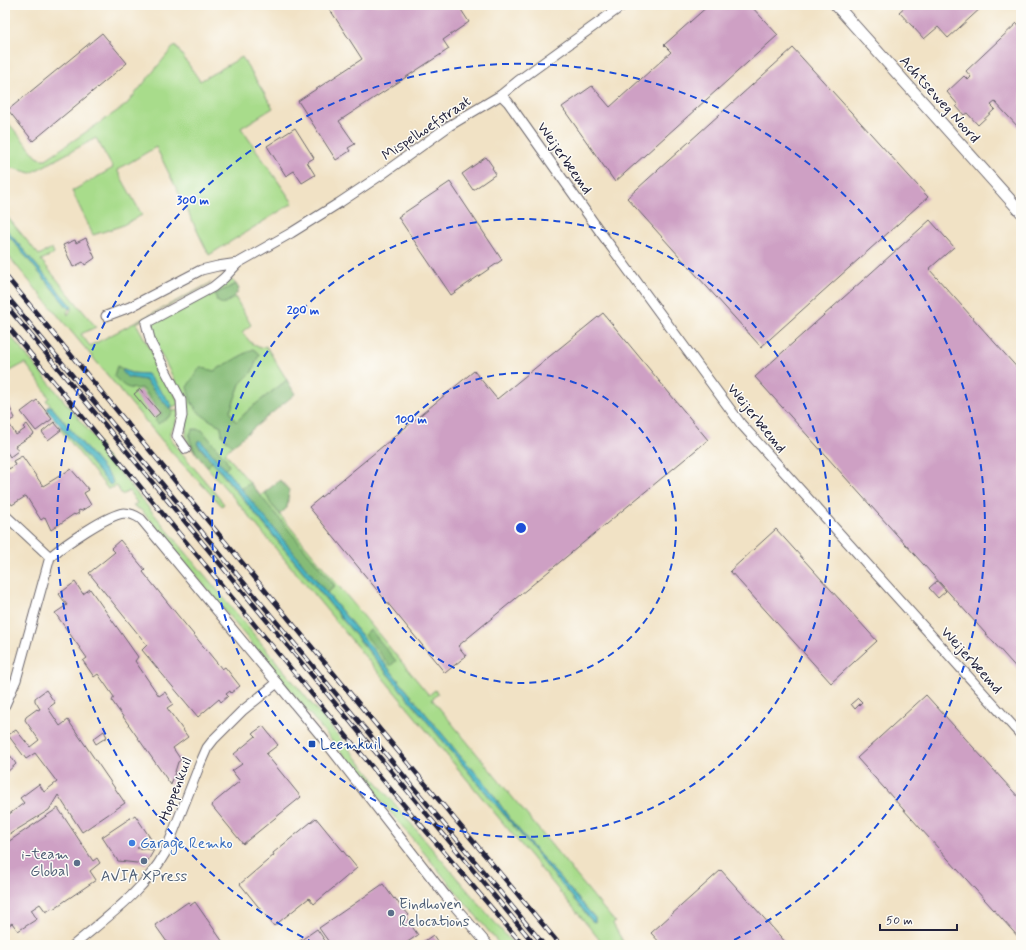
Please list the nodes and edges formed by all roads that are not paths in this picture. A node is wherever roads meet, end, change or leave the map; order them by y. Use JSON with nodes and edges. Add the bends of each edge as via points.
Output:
{"nodes":[{"id":1,"x":623,"y":5,"type":"edge"},
{"id":2,"x":836,"y":5,"type":"edge"},
{"id":3,"x":502,"y":95,"type":"junction"},
{"id":4,"x":1021,"y":212,"type":"edge"},
{"id":5,"x":238,"y":263,"type":"junction"},
{"id":6,"x":106,"y":316,"type":"dead end"},
{"id":7,"x":186,"y":449,"type":"dead end"},
{"id":8,"x":5,"y":515,"type":"edge"},
{"id":9,"x":50,"y":557,"type":"junction"},
{"id":10,"x":277,"y":683,"type":"junction"},
{"id":11,"x":5,"y":705,"type":"edge"},
{"id":12,"x":1021,"y":735,"type":"edge"},
{"id":13,"x":74,"y":945,"type":"edge"},
{"id":14,"x":488,"y":945,"type":"edge"}],
"edges":[{"from":1,"to":3,"type":"street","name":"Mispelhoefstraat"},
{"from":2,"to":4,"type":"street","name":"Achtseweg Noord"},
{"from":3,"to":5,"type":"street","name":"Mispelhoefstraat","via":[[449,126],[329,210]]},
{"from":3,"to":12,"type":"street","name":"Weijerbeemd","via":[[741,424]]},
{"from":5,"to":6,"type":"street","name":"Mispelhoefstraat","via":[[201,270],[130,307]]},
{"from":5,"to":7,"type":"street","name":"Mispelhoefstraat","via":[[213,287],[146,323],[151,343],[181,400],[182,416],[178,436]]},
{"from":8,"to":9,"type":"street"},
{"from":9,"to":10,"type":"street","via":[[106,519],[116,515],[133,514],[148,526]]},
{"from":9,"to":11,"type":"street","via":[[16,680]]},
{"from":10,"to":13,"type":"street","name":"Hoppenkuil","via":[[242,711],[207,748],[159,865],[138,890]]},
{"from":10,"to":14,"type":"street","via":[[445,895]]}]}
